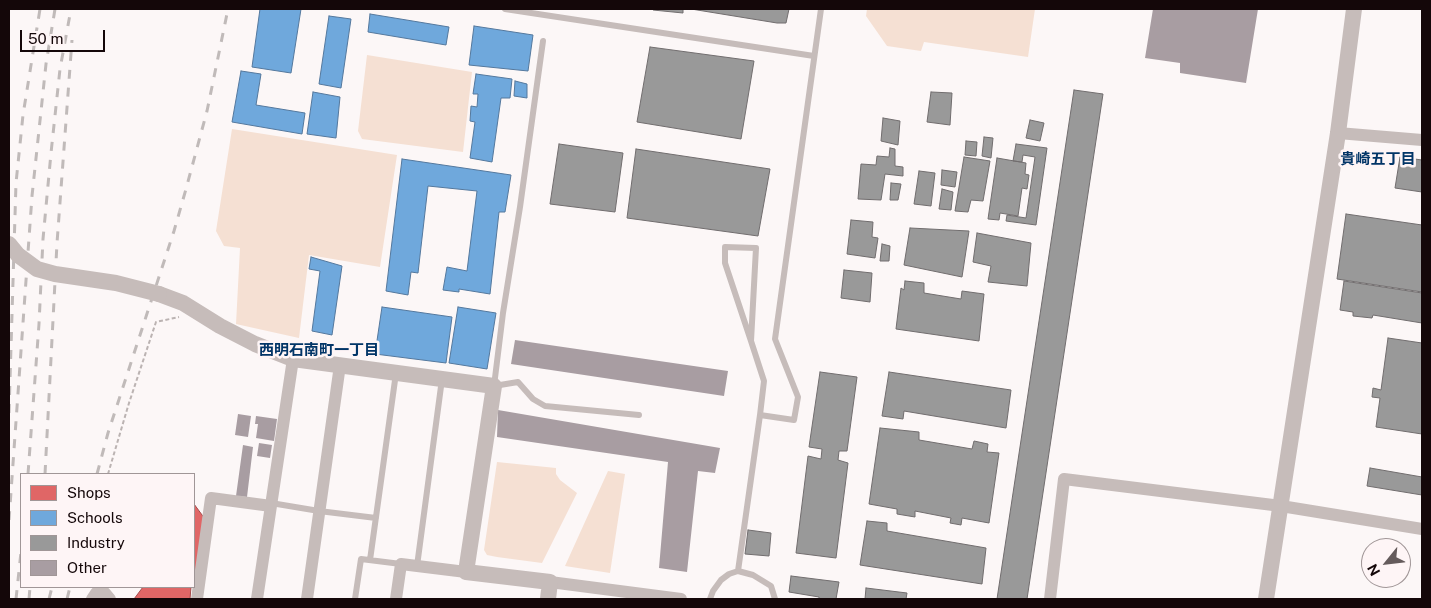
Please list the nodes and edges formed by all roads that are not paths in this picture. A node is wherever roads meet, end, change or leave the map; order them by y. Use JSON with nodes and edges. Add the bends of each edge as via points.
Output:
{"nodes":[{"id":1,"x":506,"y":9,"type":"edge"},
{"id":2,"x":821,"y":9,"type":"edge"},
{"id":3,"x":1354,"y":9,"type":"edge"},
{"id":4,"x":543,"y":41,"type":"dead end"},
{"id":5,"x":814,"y":56,"type":"junction"},
{"id":6,"x":1338,"y":133,"type":"junction"},
{"id":7,"x":1422,"y":140,"type":"edge"},
{"id":8,"x":9,"y":244,"type":"edge"},
{"id":9,"x":750,"y":341,"type":"junction"},
{"id":10,"x":293,"y":359,"type":"junction"},
{"id":11,"x":340,"y":365,"type":"junction"},
{"id":12,"x":396,"y":372,"type":"junction"},
{"id":13,"x":442,"y":379,"type":"junction"},
{"id":14,"x":494,"y":386,"type":"junction"},
{"id":15,"x":639,"y":415,"type":"dead end"},
{"id":16,"x":760,"y":415,"type":"junction"},
{"id":17,"x":271,"y":504,"type":"junction"},
{"id":18,"x":1281,"y":506,"type":"junction"},
{"id":19,"x":319,"y":511,"type":"junction"},
{"id":20,"x":376,"y":518,"type":"junction"},
{"id":21,"x":1422,"y":529,"type":"edge"},
{"id":22,"x":370,"y":560,"type":"junction"},
{"id":23,"x":401,"y":564,"type":"junction"},
{"id":24,"x":417,"y":566,"type":"junction"},
{"id":25,"x":738,"y":571,"type":"junction"},
{"id":26,"x":466,"y":572,"type":"junction"},
{"id":27,"x":550,"y":582,"type":"junction"},
{"id":28,"x":92,"y":599,"type":"edge"},
{"id":29,"x":110,"y":599,"type":"edge"},
{"id":30,"x":197,"y":599,"type":"edge"},
{"id":31,"x":257,"y":599,"type":"edge"},
{"id":32,"x":306,"y":599,"type":"edge"},
{"id":33,"x":355,"y":599,"type":"edge"},
{"id":34,"x":396,"y":599,"type":"edge"},
{"id":35,"x":548,"y":599,"type":"edge"},
{"id":36,"x":681,"y":599,"type":"edge"},
{"id":37,"x":710,"y":599,"type":"edge"},
{"id":38,"x":775,"y":599,"type":"edge"},
{"id":39,"x":1050,"y":599,"type":"edge"},
{"id":40,"x":1266,"y":599,"type":"edge"}],
"edges":[{"from":1,"to":5,"type":"lane"},
{"from":2,"to":5,"type":"lane"},
{"from":3,"to":6,"type":"street"},
{"from":4,"to":14,"type":"lane"},
{"from":5,"to":16,"type":"lane","via":[[775,340],[798,397],[797,405],[794,420]]},
{"from":6,"to":7,"type":"street"},
{"from":6,"to":18,"type":"street"},
{"from":8,"to":10,"type":"street","bridge":true,"via":[[37,268],[159,294],[255,344]]},
{"from":9,"to":9,"type":"lane","via":[[725,262],[725,247],[756,248]]},
{"from":9,"to":16,"type":"lane","via":[[764,381]]},
{"from":10,"to":11,"type":"street"},
{"from":10,"to":17,"type":"street"},
{"from":11,"to":12,"type":"street"},
{"from":11,"to":19,"type":"street"},
{"from":12,"to":13,"type":"street"},
{"from":12,"to":20,"type":"lane"},
{"from":13,"to":14,"type":"street"},
{"from":13,"to":24,"type":"lane"},
{"from":14,"to":15,"type":"lane","via":[[518,382],[545,406]]},
{"from":14,"to":26,"type":"street"},
{"from":16,"to":25,"type":"lane"},
{"from":17,"to":19,"type":"lane"},
{"from":17,"to":30,"type":"street","via":[[212,498]]},
{"from":17,"to":31,"type":"street"},
{"from":18,"to":21,"type":"street"},
{"from":18,"to":39,"type":"street","via":[[1064,479]]},
{"from":18,"to":40,"type":"street"},
{"from":19,"to":20,"type":"lane"},
{"from":19,"to":32,"type":"street"},
{"from":20,"to":22,"type":"lane"},
{"from":22,"to":23,"type":"lane"},
{"from":22,"to":33,"type":"lane","via":[[361,559]]},
{"from":23,"to":24,"type":"street"},
{"from":23,"to":34,"type":"street"},
{"from":24,"to":26,"type":"street"},
{"from":25,"to":37,"type":"lane","via":[[721,580]]},
{"from":25,"to":38,"type":"lane","via":[[753,575],[771,586]]},
{"from":26,"to":27,"type":"street"},
{"from":27,"to":35,"type":"street"},
{"from":27,"to":36,"type":"street"},
{"from":28,"to":29,"type":"street","via":[[96,593],[102,592]]}]}
